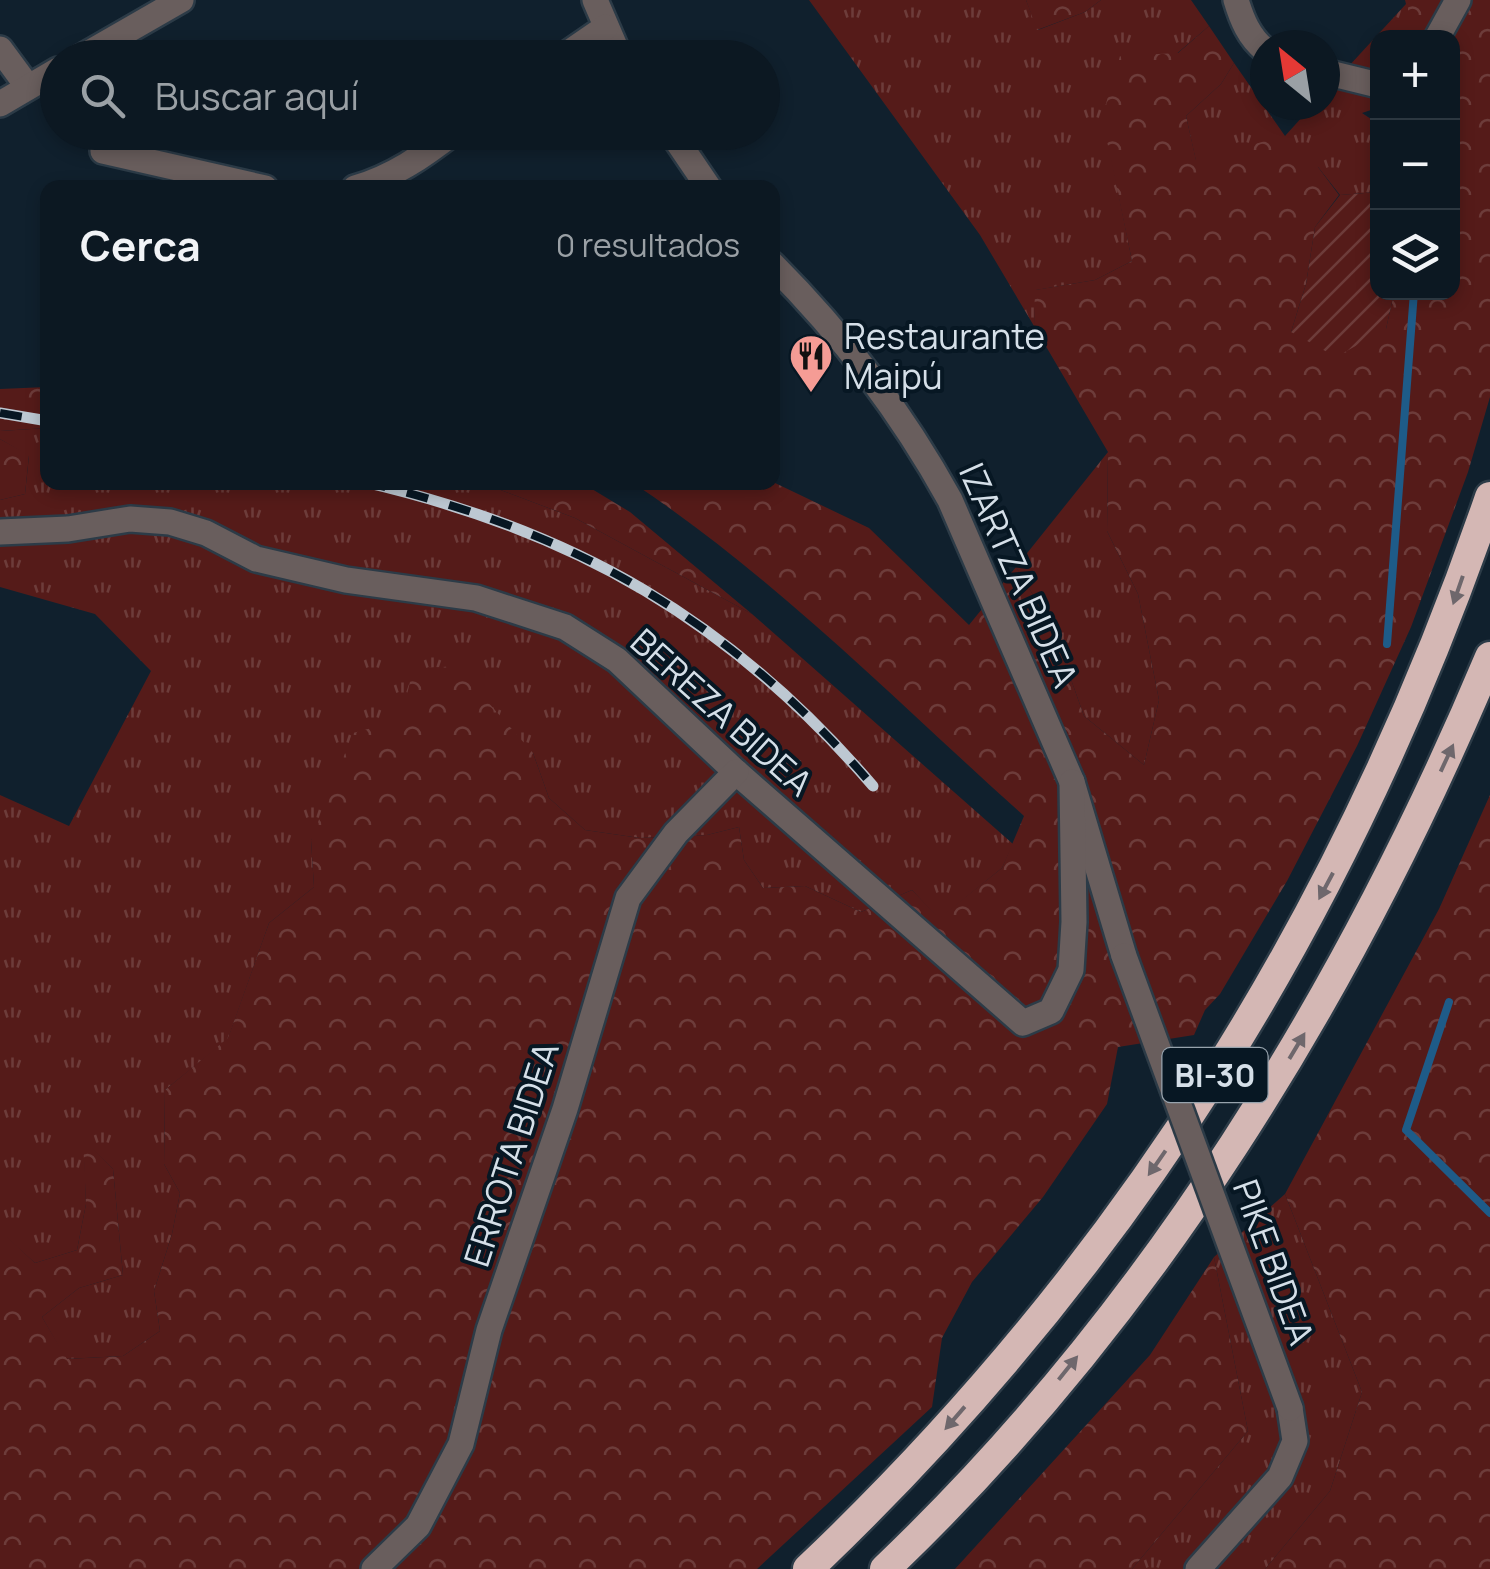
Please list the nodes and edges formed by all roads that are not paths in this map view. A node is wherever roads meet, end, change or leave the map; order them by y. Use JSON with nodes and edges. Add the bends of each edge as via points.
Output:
{"nodes":[{"id":1,"x":182,"y":0,"type":"edge"},
{"id":2,"x":595,"y":0,"type":"edge"},
{"id":3,"x":1236,"y":0,"type":"edge"},
{"id":4,"x":1458,"y":0,"type":"edge"},
{"id":5,"x":606,"y":27,"type":"junction"},
{"id":6,"x":1441,"y":30,"type":"edge"},
{"id":7,"x":1250,"y":33,"type":"edge"},
{"id":8,"x":112,"y":40,"type":"edge"},
{"id":9,"x":587,"y":40,"type":"edge"},
{"id":10,"x":612,"y":40,"type":"edge"},
{"id":11,"x":0,"y":49,"type":"edge"},
{"id":12,"x":1340,"y":76,"type":"edge"},
{"id":13,"x":40,"y":80,"type":"edge"},
{"id":14,"x":1370,"y":83,"type":"edge"},
{"id":15,"x":28,"y":87,"type":"junction"},
{"id":16,"x":0,"y":104,"type":"edge"},
{"id":17,"x":103,"y":150,"type":"dead end"},
{"id":18,"x":430,"y":150,"type":"edge"},
{"id":19,"x":683,"y":150,"type":"edge"},
{"id":20,"x":231,"y":180,"type":"edge"},
{"id":21,"x":378,"y":180,"type":"edge"},
{"id":22,"x":704,"y":180,"type":"edge"},
{"id":23,"x":780,"y":272,"type":"edge"},
{"id":24,"x":1490,"y":498,"type":"edge"},
{"id":25,"x":0,"y":532,"type":"edge"},
{"id":26,"x":1490,"y":656,"type":"edge"},
{"id":27,"x":736,"y":772,"type":"junction"},
{"id":28,"x":1072,"y":782,"type":"junction"},
{"id":29,"x":1124,"y":956,"type":"joint"},
{"id":30,"x":374,"y":1569,"type":"edge"},
{"id":31,"x":808,"y":1569,"type":"edge"},
{"id":32,"x":885,"y":1569,"type":"edge"},
{"id":33,"x":1198,"y":1569,"type":"edge"}],
"edges":[{"from":1,"to":8,"type":"street"},
{"from":2,"to":5,"type":"street"},
{"from":3,"to":7,"type":"street"},
{"from":4,"to":6,"type":"street"},
{"from":5,"to":9,"type":"street"},
{"from":5,"to":10,"type":"street"},
{"from":11,"to":15,"type":"street"},
{"from":12,"to":14,"type":"street"},
{"from":13,"to":15,"type":"street"},
{"from":15,"to":16,"type":"street"},
{"from":17,"to":20,"type":"street"},
{"from":18,"to":21,"type":"street"},
{"from":19,"to":22,"type":"street"},
{"from":23,"to":28,"type":"street","name":"IZARTZA BIDEA","via":[[862,364],[928,458]]},
{"from":24,"to":31,"type":"highway","number":"BI-30","one_way":true,"via":[[1409,712],[1352,834],[1218,1072],[1011,1354]]},
{"from":25,"to":27,"type":"street","name":"BEREZA BIDEA","via":[[130,519],[170,522],[274,563],[476,598],[564,628],[618,660]]},
{"from":32,"to":26,"type":"highway","number":"BI-30","one_way":true,"via":[[1052,1388],[1218,1170],[1377,904]]},
{"from":27,"to":28,"type":"street","name":"BEREZA BIDEA","via":[[1023,1023],[1052,1011],[1071,970]]},
{"from":27,"to":30,"type":"street","name":"ERROTA BIDEA","via":[[676,832],[628,898],[489,1330],[461,1444],[418,1526]]},
{"from":28,"to":29,"type":"street","name":"IZARTZA BIDEA"},
{"from":29,"to":33,"type":"street","name":"PIKE BIDEA","bridge":true,"via":[[1290,1408],[1295,1441],[1280,1477]]}]}
